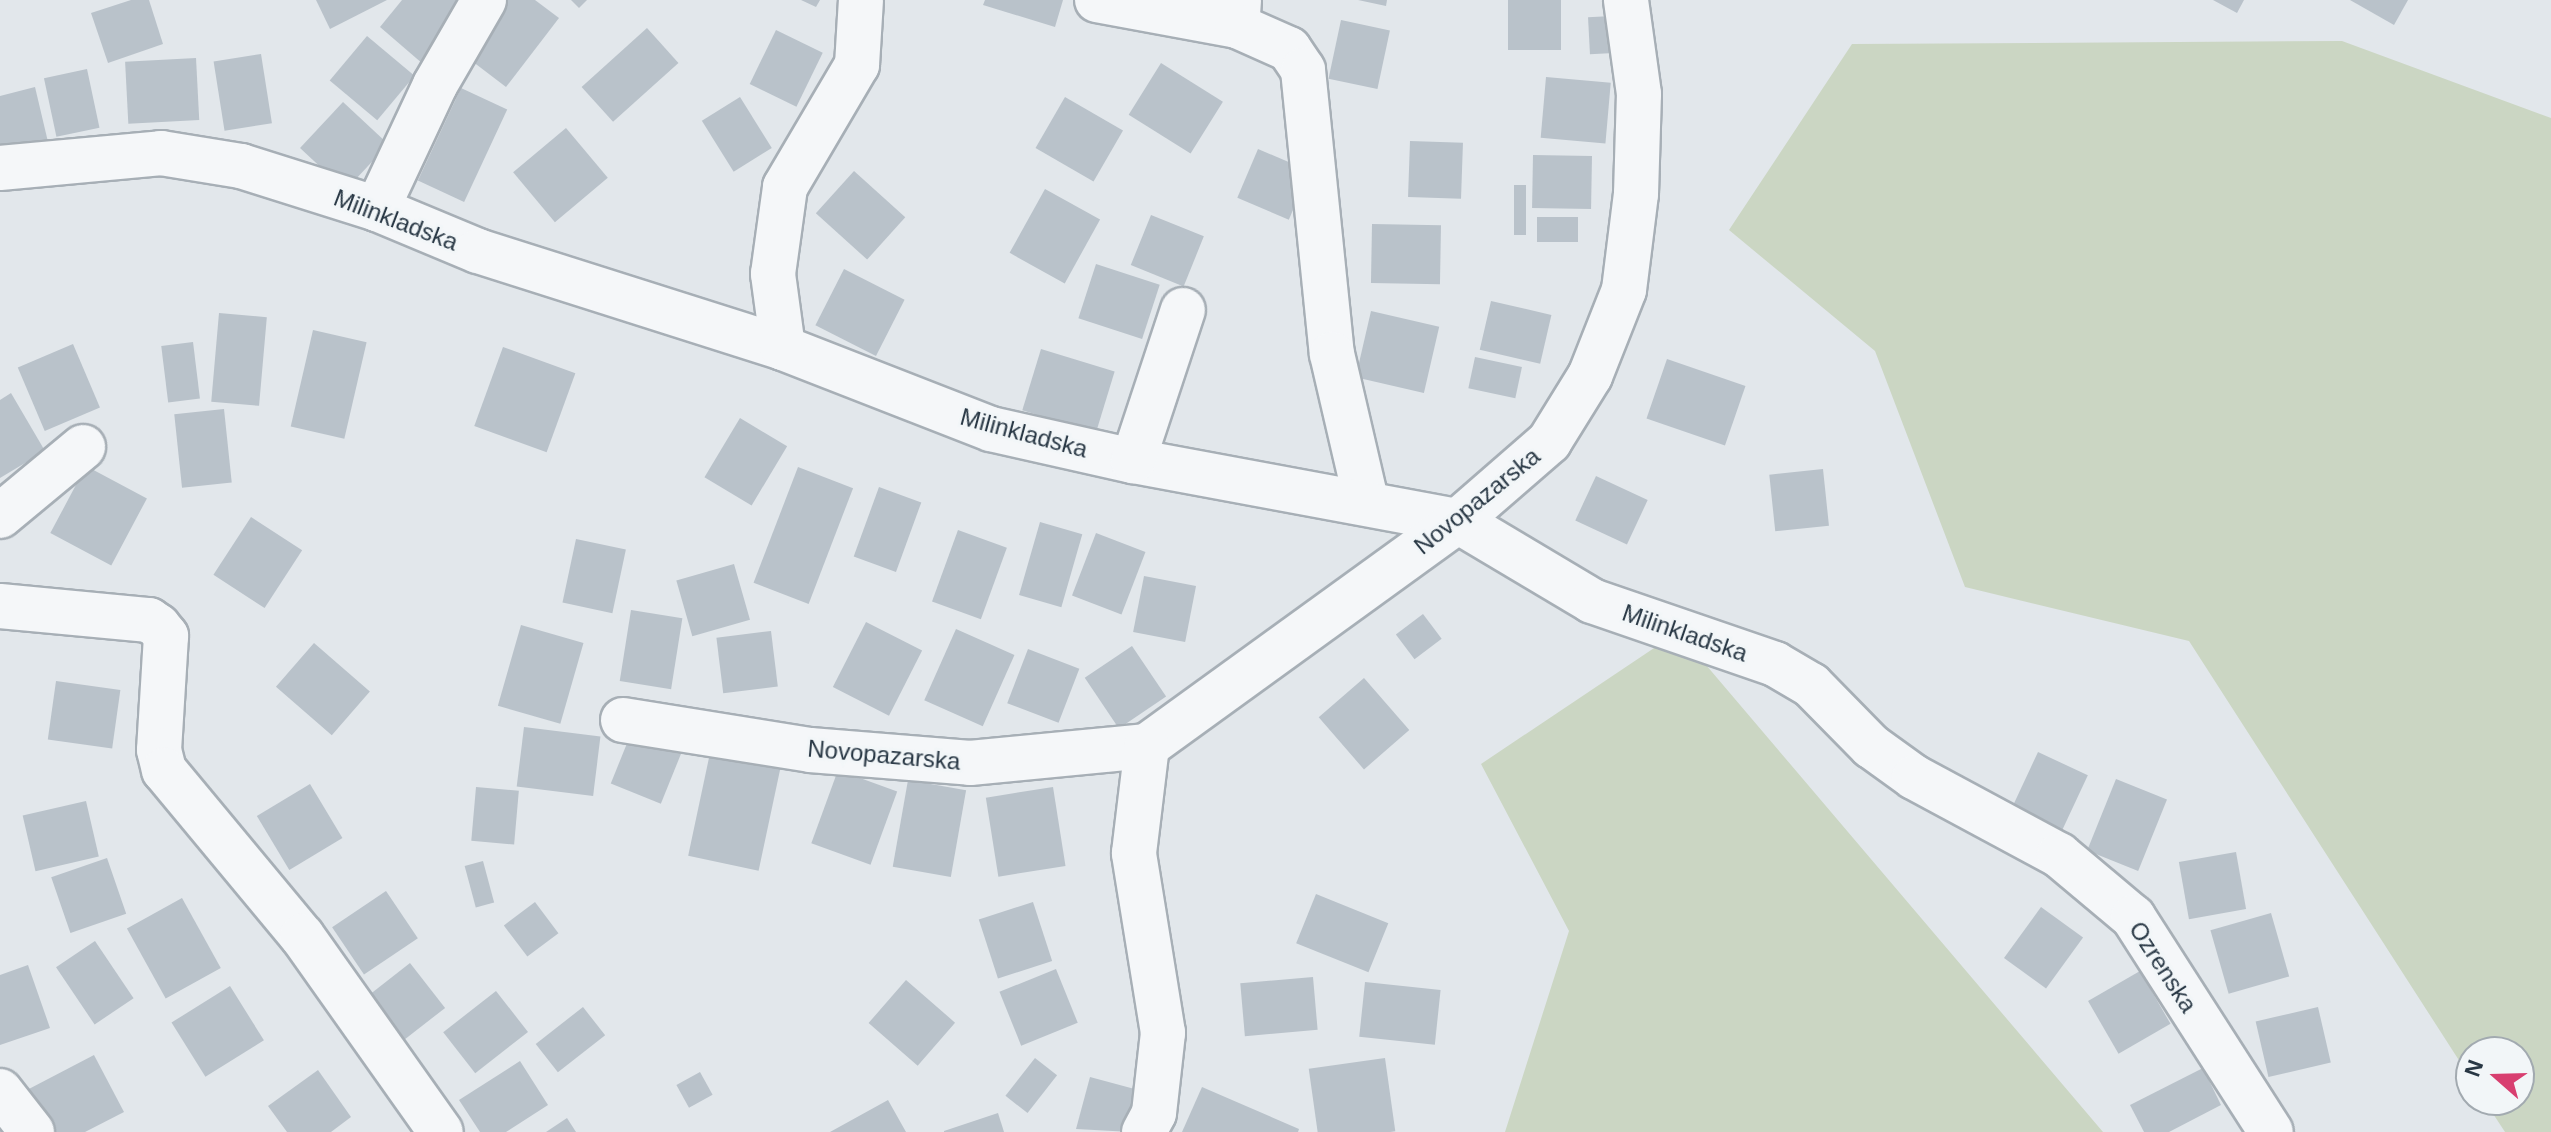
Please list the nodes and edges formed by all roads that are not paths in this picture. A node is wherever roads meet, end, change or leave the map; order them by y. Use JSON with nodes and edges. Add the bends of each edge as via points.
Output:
{"nodes":[{"id":1,"x":484,"y":0,"type":"edge"},
{"id":2,"x":861,"y":0,"type":"edge"},
{"id":3,"x":1097,"y":0,"type":"edge"},
{"id":4,"x":1626,"y":0,"type":"edge"},
{"id":5,"x":1238,"y":13,"type":"edge"},
{"id":6,"x":0,"y":168,"type":"edge"},
{"id":7,"x":377,"y":209,"type":"junction"},
{"id":8,"x":1183,"y":310,"type":"dead end"},
{"id":9,"x":783,"y":348,"type":"junction"},
{"id":10,"x":83,"y":447,"type":"dead end"},
{"id":11,"x":1133,"y":461,"type":"junction"},
{"id":12,"x":1366,"y":500,"type":"junction"},
{"id":13,"x":0,"y":516,"type":"edge"},
{"id":14,"x":1458,"y":521,"type":"junction"},
{"id":15,"x":0,"y":606,"type":"edge"},
{"id":16,"x":623,"y":720,"type":"dead end"},
{"id":17,"x":1147,"y":746,"type":"junction"},
{"id":18,"x":1980,"y":810,"type":"joint"},
{"id":19,"x":0,"y":1091,"type":"edge"},
{"id":20,"x":32,"y":1132,"type":"edge"},
{"id":21,"x":441,"y":1132,"type":"edge"},
{"id":22,"x":1144,"y":1132,"type":"edge"},
{"id":23,"x":2271,"y":1132,"type":"edge"}],
"edges":[{"from":1,"to":7,"type":"street","via":[[435,85]]},
{"from":2,"to":9,"type":"street","via":[[857,65],[785,187],[773,274]]},
{"from":3,"to":5,"type":"street"},
{"from":4,"to":14,"type":"street","name":"Novopazarska","via":[[1639,94],[1636,194],[1624,290],[1590,376],[1549,442]]},
{"from":5,"to":12,"type":"street","via":[[1289,49],[1303,70],[1332,354]]},
{"from":6,"to":7,"type":"street","name":"Milinkladska","via":[[161,153],[200,157]]},
{"from":7,"to":9,"type":"street","name":"Milinkladska","via":[[478,251]]},
{"from":8,"to":11,"type":"street"},
{"from":9,"to":11,"type":"street","name":"Milinkladska","via":[[991,429]]},
{"from":10,"to":13,"type":"street"},
{"from":11,"to":12,"type":"street","name":"Milinkladska"},
{"from":12,"to":14,"type":"street","name":"Milinkladska"},
{"from":14,"to":17,"type":"street","name":"Novopazarska"},
{"from":14,"to":18,"type":"street","name":"Milinkladska","via":[[1592,601],[1775,664],[1811,685],[1871,746],[1914,777]]},
{"from":15,"to":21,"type":"street","via":[[149,620],[158,626],[166,636],[159,750],[164,770],[302,936]]},
{"from":16,"to":17,"type":"street","name":"Novopazarska","via":[[810,750],[970,763]]},
{"from":17,"to":22,"type":"street","via":[[1134,853],[1163,1033],[1154,1113]]},
{"from":18,"to":23,"type":"street","name":"Ozrenska","via":[[2059,855],[2133,917]]},
{"from":19,"to":20,"type":"street"}]}
